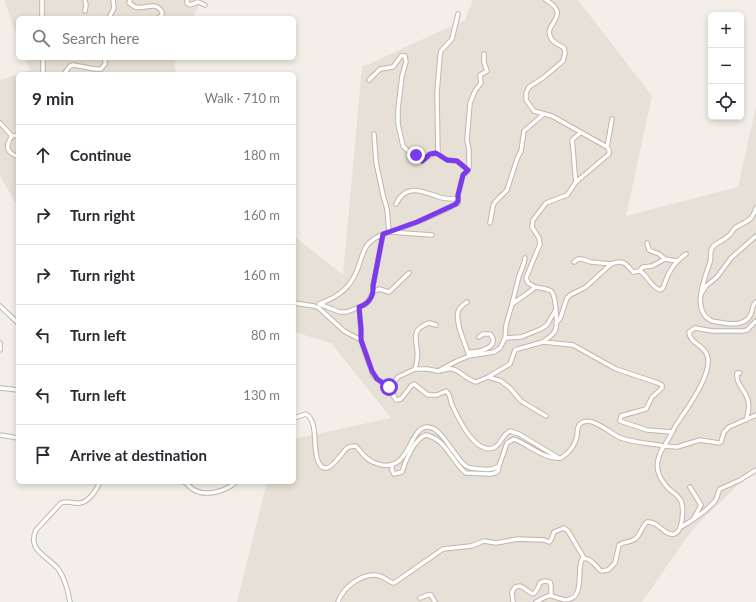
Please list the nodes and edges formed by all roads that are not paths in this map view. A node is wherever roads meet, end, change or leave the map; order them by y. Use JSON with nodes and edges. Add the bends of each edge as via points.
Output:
{"nodes":[{"id":1,"x":42,"y":0,"type":"edge"},
{"id":2,"x":85,"y":0,"type":"edge"},
{"id":3,"x":113,"y":0,"type":"edge"},
{"id":4,"x":130,"y":0,"type":"edge"},
{"id":5,"x":187,"y":0,"type":"edge"},
{"id":6,"x":546,"y":0,"type":"edge"},
{"id":7,"x":205,"y":5,"type":"dead end"},
{"id":8,"x":85,"y":11,"type":"dead end"},
{"id":9,"x":458,"y":14,"type":"dead end"},
{"id":10,"x":42,"y":16,"type":"edge"},
{"id":11,"x":110,"y":16,"type":"edge"},
{"id":12,"x":161,"y":16,"type":"edge"},
{"id":13,"x":484,"y":54,"type":"dead end"},
{"id":14,"x":43,"y":60,"type":"edge"},
{"id":15,"x":105,"y":60,"type":"edge"},
{"id":16,"x":43,"y":72,"type":"edge"},
{"id":17,"x":66,"y":72,"type":"edge"},
{"id":18,"x":369,"y":80,"type":"dead end"},
{"id":19,"x":544,"y":114,"type":"junction"},
{"id":20,"x":612,"y":119,"type":"dead end"},
{"id":21,"x":0,"y":123,"type":"edge"},
{"id":22,"x":580,"y":133,"type":"junction"},
{"id":23,"x":374,"y":134,"type":"dead end"},
{"id":24,"x":16,"y":135,"type":"edge"},
{"id":25,"x":12,"y":136,"type":"junction"},
{"id":26,"x":607,"y":147,"type":"junction"},
{"id":27,"x":438,"y":154,"type":"junction"},
{"id":28,"x":16,"y":156,"type":"edge"},
{"id":29,"x":468,"y":170,"type":"junction"},
{"id":30,"x":576,"y":182,"type":"junction"},
{"id":31,"x":458,"y":199,"type":"junction"},
{"id":32,"x":396,"y":204,"type":"dead end"},
{"id":33,"x":756,"y":208,"type":"edge"},
{"id":34,"x":490,"y":223,"type":"dead end"},
{"id":35,"x":389,"y":232,"type":"junction"},
{"id":36,"x":383,"y":234,"type":"junction"},
{"id":37,"x":432,"y":235,"type":"dead end"},
{"id":38,"x":756,"y":236,"type":"edge"},
{"id":39,"x":647,"y":243,"type":"dead end"},
{"id":40,"x":686,"y":254,"type":"dead end"},
{"id":41,"x":525,"y":258,"type":"dead end"},
{"id":42,"x":665,"y":259,"type":"junction"},
{"id":43,"x":676,"y":261,"type":"junction"},
{"id":44,"x":574,"y":262,"type":"dead end"},
{"id":45,"x":611,"y":264,"type":"junction"},
{"id":46,"x":639,"y":271,"type":"junction"},
{"id":47,"x":409,"y":272,"type":"dead end"},
{"id":48,"x":535,"y":287,"type":"junction"},
{"id":49,"x":373,"y":292,"type":"junction"},
{"id":50,"x":701,"y":294,"type":"junction"},
{"id":51,"x":296,"y":302,"type":"edge"},
{"id":52,"x":467,"y":302,"type":"dead end"},
{"id":53,"x":756,"y":302,"type":"edge"},
{"id":54,"x":319,"y":304,"type":"junction"},
{"id":55,"x":512,"y":304,"type":"junction"},
{"id":56,"x":0,"y":306,"type":"edge"},
{"id":57,"x":314,"y":306,"type":"junction"},
{"id":58,"x":359,"y":307,"type":"junction"},
{"id":59,"x":556,"y":310,"type":"junction"},
{"id":60,"x":16,"y":321,"type":"edge"},
{"id":61,"x":756,"y":321,"type":"edge"},
{"id":62,"x":556,"y":323,"type":"junction"},
{"id":63,"x":436,"y":325,"type":"dead end"},
{"id":64,"x":479,"y":337,"type":"dead end"},
{"id":65,"x":505,"y":338,"type":"junction"},
{"id":66,"x":361,"y":340,"type":"junction"},
{"id":67,"x":543,"y":342,"type":"junction"},
{"id":68,"x":0,"y":343,"type":"edge"},
{"id":69,"x":0,"y":350,"type":"edge"},
{"id":70,"x":469,"y":355,"type":"junction"},
{"id":71,"x":415,"y":369,"type":"junction"},
{"id":72,"x":438,"y":371,"type":"junction"},
{"id":73,"x":740,"y":373,"type":"dead end"},
{"id":74,"x":488,"y":377,"type":"junction"},
{"id":75,"x":0,"y":388,"type":"edge"},
{"id":76,"x":16,"y":390,"type":"edge"},
{"id":77,"x":393,"y":396,"type":"junction"},
{"id":78,"x":546,"y":416,"type":"dead end"},
{"id":79,"x":756,"y":416,"type":"edge"},
{"id":80,"x":296,"y":417,"type":"edge"},
{"id":81,"x":746,"y":420,"type":"junction"},
{"id":82,"x":672,"y":432,"type":"junction"},
{"id":83,"x":0,"y":436,"type":"edge"},
{"id":84,"x":16,"y":438,"type":"edge"},
{"id":85,"x":664,"y":446,"type":"junction"},
{"id":86,"x":559,"y":458,"type":"junction"},
{"id":87,"x":392,"y":465,"type":"junction"},
{"id":88,"x":499,"y":466,"type":"junction"},
{"id":89,"x":756,"y":470,"type":"edge"},
{"id":90,"x":99,"y":484,"type":"edge"},
{"id":91,"x":187,"y":484,"type":"edge"},
{"id":92,"x":233,"y":484,"type":"edge"},
{"id":93,"x":690,"y":488,"type":"dead end"},
{"id":94,"x":694,"y":519,"type":"junction"},
{"id":95,"x":681,"y":527,"type":"junction"},
{"id":96,"x":584,"y":558,"type":"junction"},
{"id":97,"x":551,"y":595,"type":"junction"},
{"id":98,"x":420,"y":598,"type":"dead end"},
{"id":99,"x":70,"y":602,"type":"edge"},
{"id":100,"x":338,"y":602,"type":"edge"},
{"id":101,"x":435,"y":602,"type":"edge"},
{"id":102,"x":512,"y":602,"type":"edge"},
{"id":103,"x":536,"y":602,"type":"edge"}],
"edges":[{"from":1,"to":10,"type":"street"},
{"from":2,"to":8,"type":"street"},
{"from":3,"to":11,"type":"street","via":[[114,8]]},
{"from":4,"to":12,"type":"street","via":[[129,3],[137,7],[150,4],[158,7],[162,12]]},
{"from":5,"to":7,"type":"street","via":[[190,5],[198,2]]},
{"from":6,"to":19,"type":"street","via":[[555,6],[558,12],[549,35],[564,48],[565,53],[563,60],[529,87],[526,93],[526,100],[531,108]]},
{"from":9,"to":27,"type":"street","via":[[452,38],[440,56],[437,94]]},
{"from":13,"to":29,"type":"street","via":[[487,72],[480,75],[482,83],[470,103],[467,136]]},
{"from":14,"to":16,"type":"street"},
{"from":15,"to":17,"type":"street","via":[[101,69],[73,65]]},
{"from":18,"to":27,"type":"street","via":[[380,69],[393,67],[401,56],[405,56],[398,109],[402,143],[404,148],[421,160],[432,153]]},
{"from":19,"to":22,"type":"street"},
{"from":19,"to":34,"type":"street","via":[[524,131],[521,151],[507,190],[495,202]]},
{"from":20,"to":26,"type":"street"},
{"from":21,"to":25,"type":"street"},
{"from":22,"to":26,"type":"street"},
{"from":22,"to":30,"type":"street","via":[[572,140]]},
{"from":23,"to":35,"type":"street","via":[[376,162],[387,209]]},
{"from":24,"to":25,"type":"street"},
{"from":25,"to":28,"type":"street","via":[[8,148],[10,154]]},
{"from":26,"to":30,"type":"street","via":[[608,156]]},
{"from":27,"to":29,"type":"street","via":[[447,160],[457,161]]},
{"from":29,"to":31,"type":"street","via":[[463,175]]},
{"from":30,"to":48,"type":"street","via":[[567,195],[546,203],[532,221],[540,244],[526,278],[527,282]]},
{"from":31,"to":32,"type":"street","via":[[414,190],[406,192]]},
{"from":31,"to":35,"type":"street","via":[[456,204]]},
{"from":33,"to":50,"type":"street","via":[[751,219],[735,228],[727,238],[711,249]]},
{"from":35,"to":36,"type":"street"},
{"from":35,"to":37,"type":"street"},
{"from":36,"to":49,"type":"street"},
{"from":36,"to":54,"type":"street","via":[[367,244],[357,271],[346,288],[332,299]]},
{"from":38,"to":50,"type":"street","via":[[731,258]]},
{"from":39,"to":42,"type":"street","via":[[649,250]]},
{"from":40,"to":43,"type":"street"},
{"from":41,"to":55,"type":"street"},
{"from":42,"to":43,"type":"street"},
{"from":42,"to":46,"type":"street"},
{"from":43,"to":46,"type":"street","via":[[661,290],[656,289],[644,273]]},
{"from":44,"to":45,"type":"street","via":[[582,259]]},
{"from":45,"to":46,"type":"street","via":[[624,262],[634,272]]},
{"from":45,"to":62,"type":"street","via":[[586,287],[567,298],[560,319]]},
{"from":47,"to":49,"type":"street","via":[[389,292],[379,289]]},
{"from":48,"to":55,"type":"street"},
{"from":48,"to":59,"type":"street","via":[[547,289],[554,294]]},
{"from":49,"to":58,"type":"street","via":[[368,302]]},
{"from":50,"to":53,"type":"street","via":[[703,313],[712,321],[742,323],[749,317]]},
{"from":51,"to":57,"type":"street"},
{"from":52,"to":70,"type":"street","via":[[461,306],[458,313]]},
{"from":54,"to":57,"type":"street"},
{"from":54,"to":58,"type":"street","via":[[340,312]]},
{"from":55,"to":65,"type":"street"},
{"from":56,"to":60,"type":"street"},
{"from":57,"to":66,"type":"street","via":[[322,310],[344,331]]},
{"from":58,"to":66,"type":"street"},
{"from":59,"to":62,"type":"street"},
{"from":59,"to":65,"type":"street","via":[[547,325],[541,329],[521,337]]},
{"from":61,"to":82,"type":"street","via":[[744,331],[696,328],[690,330],[690,337],[707,354],[709,364],[694,397]]},
{"from":62,"to":67,"type":"street","via":[[555,331]]},
{"from":63,"to":71,"type":"street","via":[[429,323],[416,332]]},
{"from":64,"to":70,"type":"street","via":[[490,334],[493,338],[492,344],[487,349],[471,352]]},
{"from":65,"to":70,"type":"street","via":[[497,350]]},
{"from":66,"to":77,"type":"street","via":[[373,375],[388,385]]},
{"from":67,"to":74,"type":"street","via":[[515,350],[510,364]]},
{"from":67,"to":82,"type":"street","via":[[577,346],[616,369],[660,384],[662,388],[652,397],[646,409],[621,416],[620,421],[647,430]]},
{"from":68,"to":69,"type":"street"},
{"from":70,"to":72,"type":"street"},
{"from":71,"to":72,"type":"street"},
{"from":71,"to":77,"type":"street","via":[[396,378]]},
{"from":72,"to":74,"type":"street","via":[[454,370],[474,382]]},
{"from":73,"to":81,"type":"street","via":[[737,373],[736,378],[750,405]]},
{"from":74,"to":78,"type":"street","via":[[501,381],[521,401]]},
{"from":75,"to":76,"type":"street"},
{"from":77,"to":86,"type":"street","via":[[396,400],[401,399],[414,384],[428,395],[446,391],[461,423],[481,446],[494,447],[510,431]]},
{"from":79,"to":81,"type":"street"},
{"from":80,"to":87,"type":"street","via":[[306,414],[310,417],[314,427],[317,460],[323,467],[334,465],[346,449],[353,446],[356,446],[369,461],[384,466]]},
{"from":81,"to":85,"type":"street","via":[[729,427],[719,443],[700,440],[677,447]]},
{"from":82,"to":85,"type":"street"},
{"from":83,"to":84,"type":"street"},
{"from":85,"to":86,"type":"street","via":[[622,438],[601,426],[584,423],[577,429],[571,450]]},
{"from":85,"to":95,"type":"street","via":[[657,470],[663,482],[681,502]]},
{"from":86,"to":88,"type":"street","via":[[544,455],[514,438],[507,443]]},
{"from":87,"to":88,"type":"street","via":[[401,460],[421,430],[428,427],[439,433],[466,466],[487,470]]},
{"from":87,"to":88,"type":"street","via":[[394,474],[402,472],[414,447],[422,436],[426,435],[436,439],[446,448],[466,473],[493,474],[498,471]]},
{"from":89,"to":94,"type":"street","via":[[720,489],[716,499]]},
{"from":90,"to":99,"type":"street","via":[[93,494],[83,502],[61,503],[36,530],[33,538],[41,555],[58,568]]},
{"from":91,"to":92,"type":"street","via":[[195,490],[210,492],[223,490]]},
{"from":93,"to":94,"type":"street","via":[[701,505]]},
{"from":94,"to":95,"type":"street"},
{"from":95,"to":96,"type":"street","via":[[677,533],[671,534],[655,523],[647,522],[635,539],[619,545],[615,563],[608,570],[601,571],[589,559]]},
{"from":96,"to":97,"type":"street","via":[[581,562],[577,594],[568,600]]},
{"from":96,"to":100,"type":"street","via":[[564,528],[554,532],[549,542],[518,539],[496,543],[484,541],[465,548],[442,549],[394,583],[380,576],[365,576],[347,589]]},
{"from":97,"to":102,"type":"street","via":[[550,582],[544,581],[533,594],[520,586],[515,587]]},
{"from":97,"to":103,"type":"street"},
{"from":98,"to":101,"type":"street","via":[[431,595]]}]}
